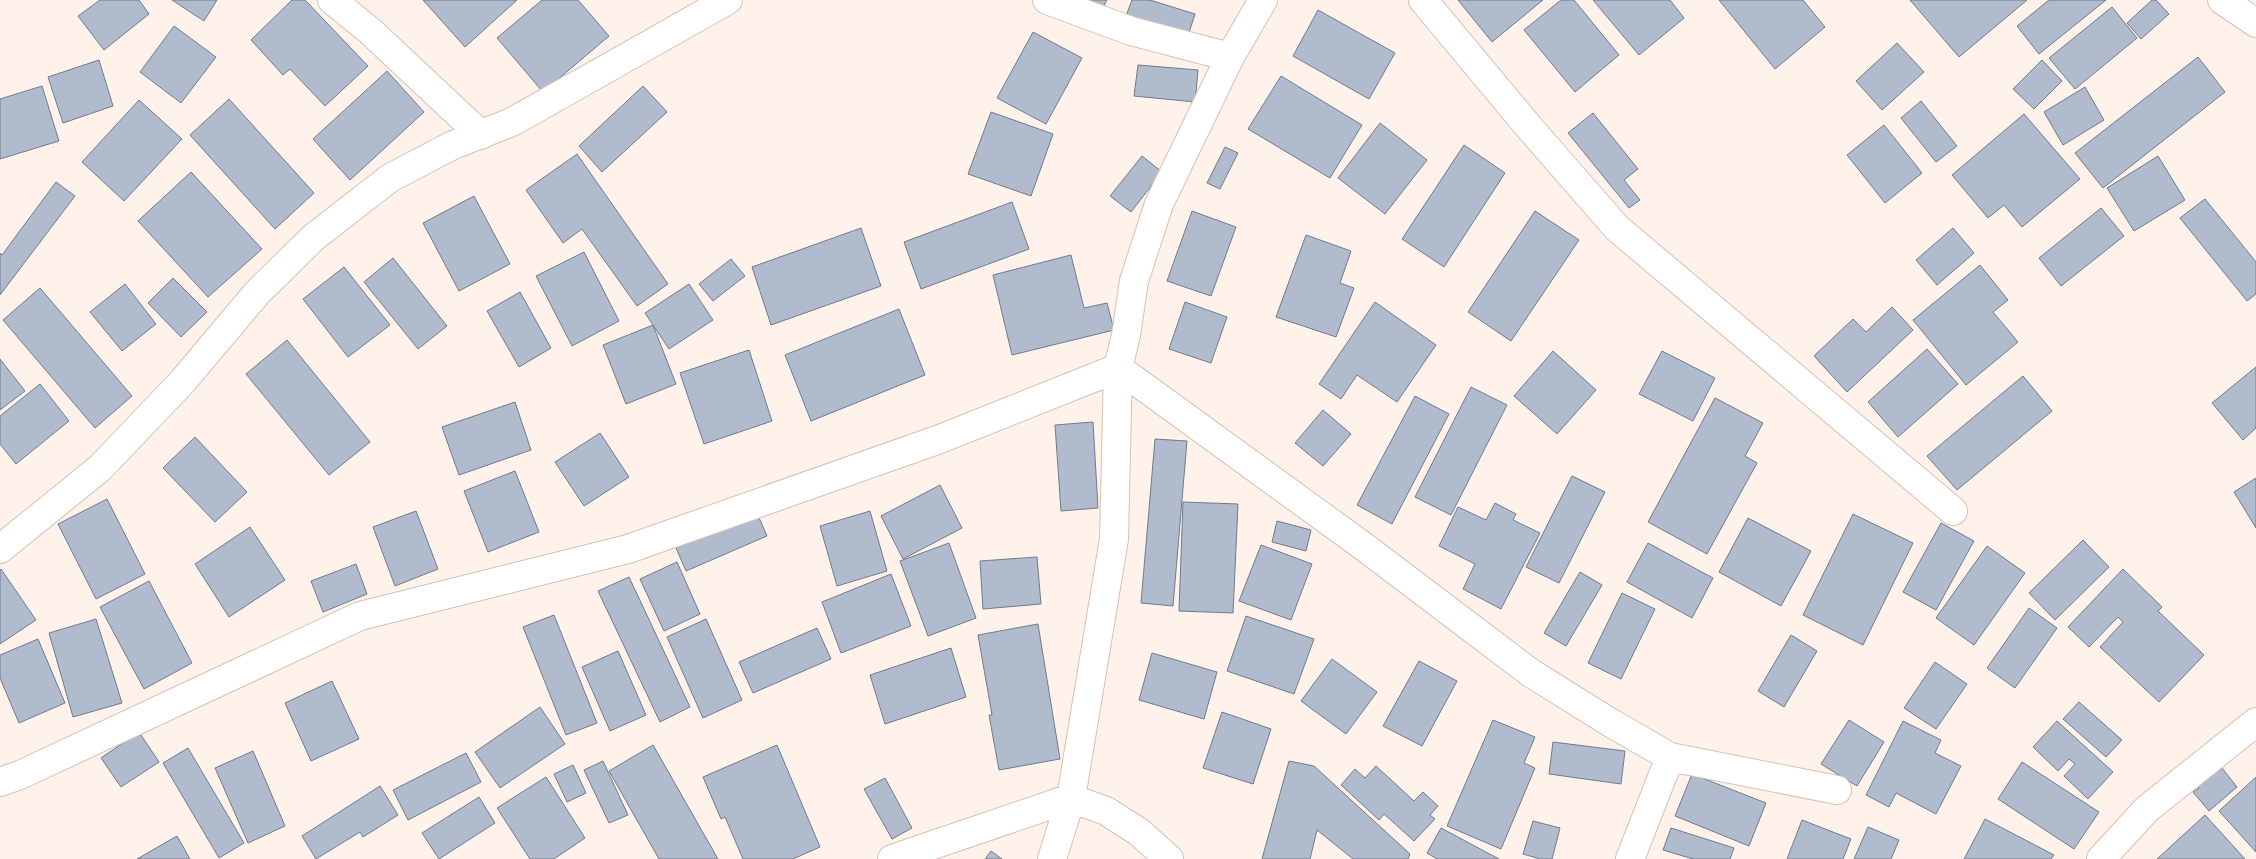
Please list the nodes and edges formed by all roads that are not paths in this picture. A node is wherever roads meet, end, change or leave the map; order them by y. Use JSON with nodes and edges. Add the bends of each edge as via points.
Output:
{"nodes":[{"id":1,"x":332,"y":0,"type":"edge"},
{"id":2,"x":728,"y":0,"type":"edge"},
{"id":3,"x":1048,"y":0,"type":"edge"},
{"id":4,"x":1263,"y":0,"type":"edge"},
{"id":5,"x":1423,"y":0,"type":"edge"},
{"id":6,"x":2222,"y":0,"type":"edge"},
{"id":7,"x":2256,"y":23,"type":"edge"},
{"id":8,"x":1230,"y":57,"type":"junction"},
{"id":9,"x":481,"y":135,"type":"junction"},
{"id":10,"x":1118,"y":368,"type":"junction"},
{"id":11,"x":1953,"y":511,"type":"dead end"},
{"id":12,"x":0,"y":549,"type":"edge"},
{"id":13,"x":2256,"y":722,"type":"edge"},
{"id":14,"x":1670,"y":757,"type":"junction"},
{"id":15,"x":0,"y":782,"type":"edge"},
{"id":16,"x":1838,"y":790,"type":"dead end"},
{"id":17,"x":1071,"y":798,"type":"junction"},
{"id":18,"x":892,"y":859,"type":"edge"},
{"id":19,"x":1052,"y":859,"type":"edge"},
{"id":20,"x":1169,"y":859,"type":"edge"},
{"id":21,"x":1630,"y":859,"type":"edge"},
{"id":22,"x":2101,"y":859,"type":"edge"}],
"edges":[{"from":1,"to":9,"type":"street","via":[[370,31]]},
{"from":2,"to":9,"type":"street","via":[[562,96]]},
{"from":3,"to":8,"type":"street","via":[[1131,31]]},
{"from":4,"to":8,"type":"street"},
{"from":5,"to":11,"type":"street","via":[[1617,228]]},
{"from":6,"to":7,"type":"street"},
{"from":8,"to":10,"type":"street","via":[[1159,204],[1134,281]]},
{"from":9,"to":12,"type":"street","via":[[453,145],[390,178],[314,237],[257,293],[182,382],[100,468]]},
{"from":10,"to":14,"type":"street","via":[[1531,673]]},
{"from":10,"to":15,"type":"street","via":[[940,439],[628,549],[360,616],[20,776]]},
{"from":10,"to":17,"type":"street","via":[[1114,539]]},
{"from":13,"to":22,"type":"street","via":[[2147,808]]},
{"from":14,"to":16,"type":"street"},
{"from":14,"to":21,"type":"street"},
{"from":17,"to":18,"type":"street"},
{"from":17,"to":19,"type":"street"},
{"from":17,"to":20,"type":"street","via":[[1106,811],[1139,832]]}]}
